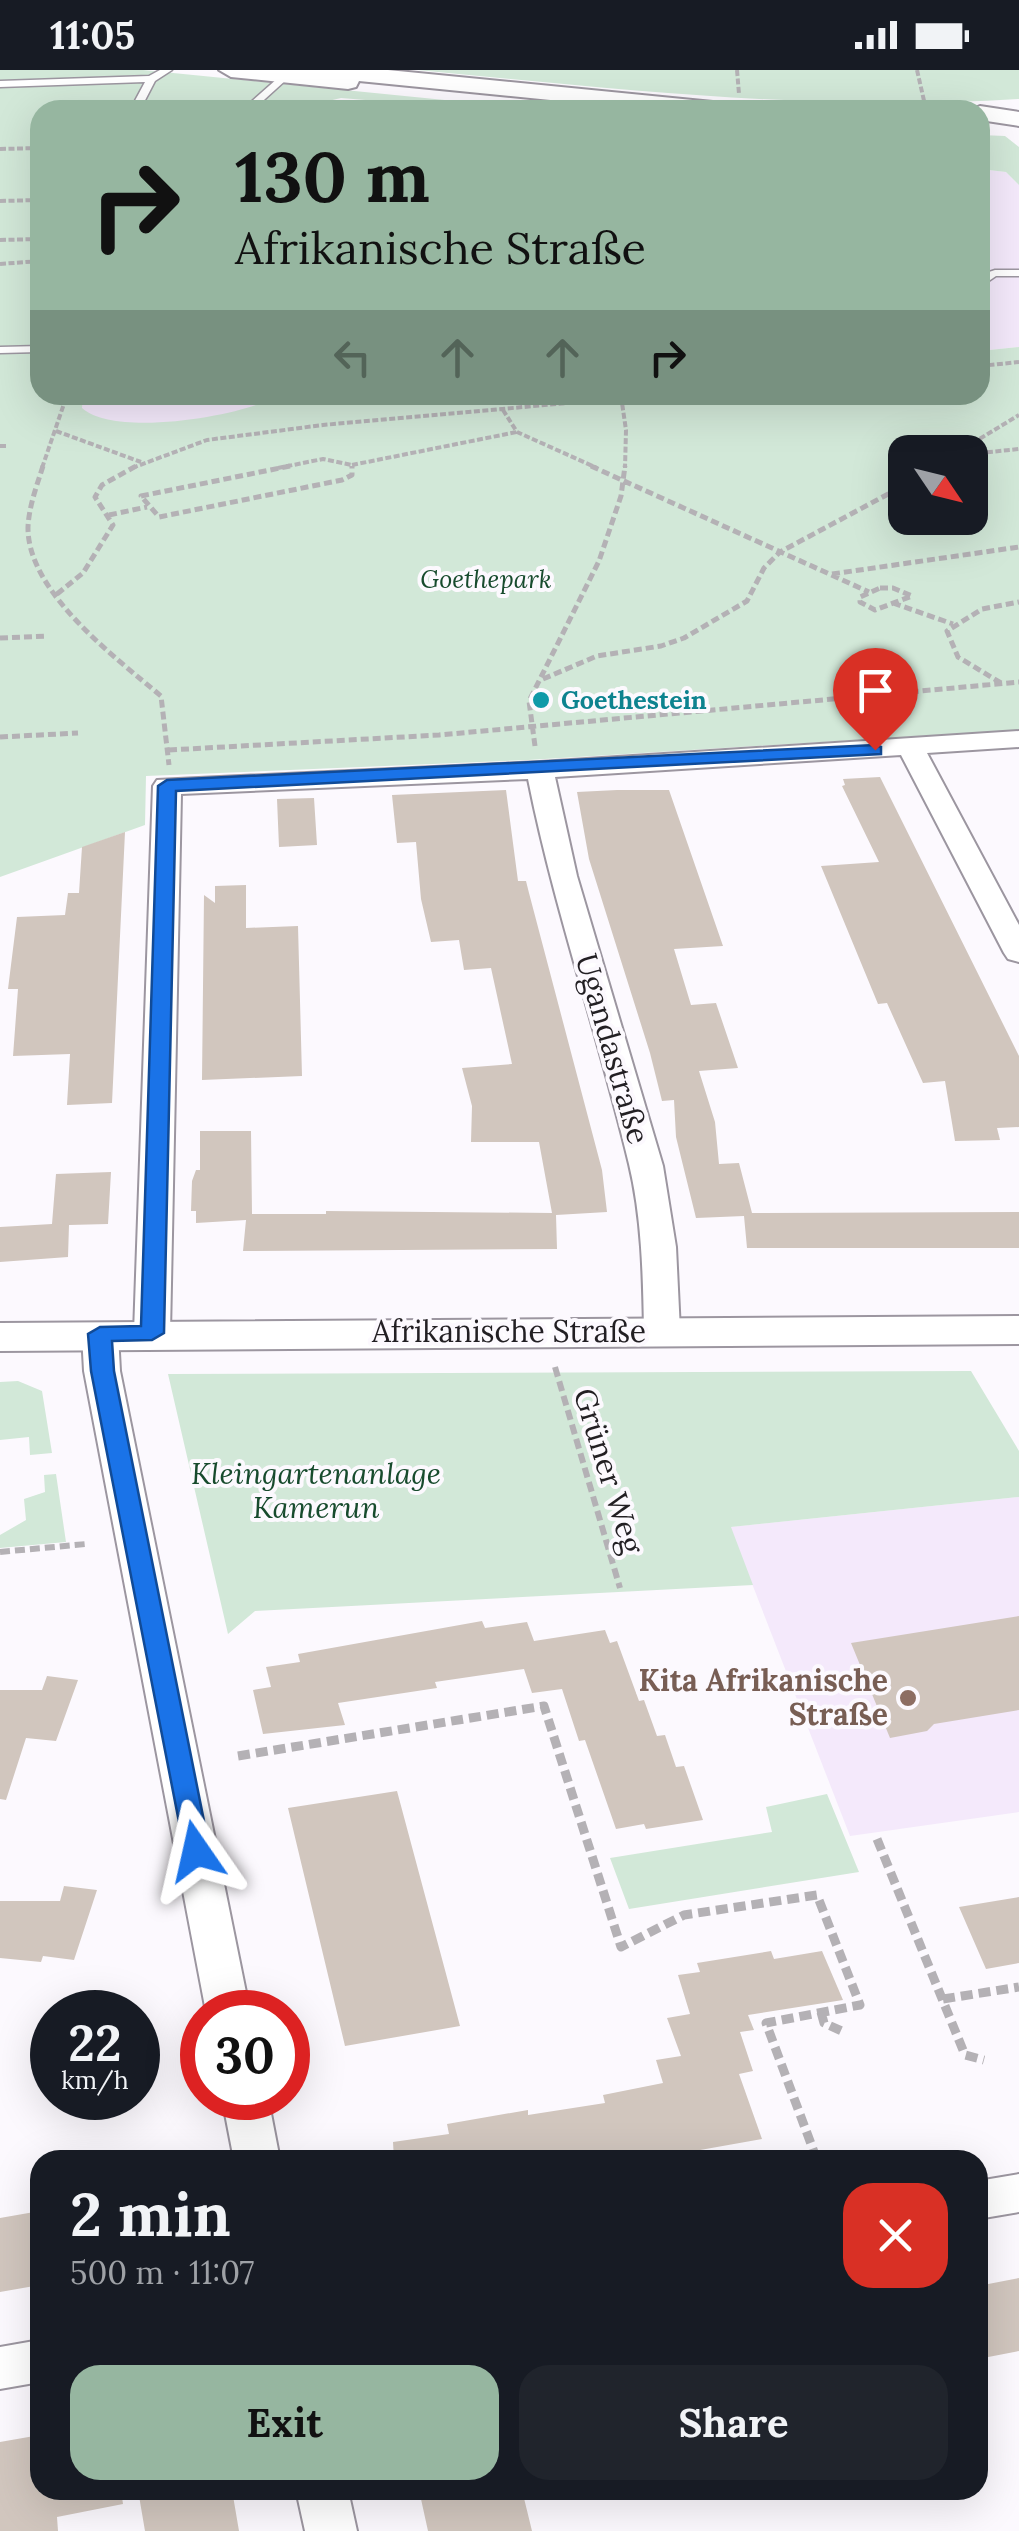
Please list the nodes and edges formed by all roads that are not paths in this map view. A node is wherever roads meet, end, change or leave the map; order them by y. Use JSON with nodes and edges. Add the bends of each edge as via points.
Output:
{"nodes":[{"id":1,"x":168,"y":70,"type":"edge"},
{"id":2,"x":231,"y":70,"type":"edge"},
{"id":3,"x":318,"y":70,"type":"edge"},
{"id":4,"x":289,"y":73,"type":"edge"},
{"id":5,"x":152,"y":79,"type":"junction"},
{"id":6,"x":0,"y":84,"type":"edge"},
{"id":7,"x":410,"y":85,"type":"junction"},
{"id":8,"x":140,"y":100,"type":"edge"},
{"id":9,"x":258,"y":100,"type":"edge"},
{"id":10,"x":532,"y":100,"type":"edge"},
{"id":11,"x":1019,"y":273,"type":"edge"},
{"id":12,"x":990,"y":275,"type":"edge"},
{"id":13,"x":30,"y":349,"type":"edge"},
{"id":14,"x":0,"y":350,"type":"edge"},
{"id":15,"x":1019,"y":739,"type":"edge"},
{"id":16,"x":911,"y":748,"type":"junction"},
{"id":17,"x":539,"y":766,"type":"junction"},
{"id":18,"x":1019,"y":953,"type":"edge"},
{"id":19,"x":1019,"y":1330,"type":"edge"},
{"id":20,"x":662,"y":1331,"type":"junction"},
{"id":21,"x":152,"y":1333,"type":"junction"},
{"id":22,"x":100,"y":1334,"type":"junction"},
{"id":23,"x":0,"y":1337,"type":"edge"},
{"id":24,"x":224,"y":1990,"type":"edge"},
{"id":25,"x":249,"y":2120,"type":"edge"},
{"id":26,"x":255,"y":2150,"type":"edge"},
{"id":27,"x":1019,"y":2193,"type":"edge"},
{"id":28,"x":988,"y":2198,"type":"edge"},
{"id":29,"x":30,"y":2362,"type":"edge"},
{"id":30,"x":0,"y":2368,"type":"edge"},
{"id":31,"x":324,"y":2500,"type":"edge"},
{"id":32,"x":331,"y":2531,"type":"edge"}],
"edges":[{"from":1,"to":5,"type":"lane"},
{"from":2,"to":4,"type":"street"},
{"from":3,"to":7,"type":"street"},
{"from":4,"to":7,"type":"street"},
{"from":4,"to":9,"type":"lane"},
{"from":5,"to":6,"type":"lane"},
{"from":5,"to":8,"type":"lane"},
{"from":7,"to":10,"type":"street"},
{"from":11,"to":12,"type":"lane"},
{"from":13,"to":14,"type":"lane"},
{"from":15,"to":16,"type":"street"},
{"from":16,"to":17,"type":"street"},
{"from":16,"to":18,"type":"street"},
{"from":17,"to":20,"type":"street","name":"Ugandastraße","via":[[562,876],[649,1180]]},
{"from":17,"to":21,"type":"street","via":[[168,781]]},
{"from":19,"to":20,"type":"street","name":"Afrikanische Straße"},
{"from":20,"to":21,"type":"street","name":"Afrikanische Straße"},
{"from":21,"to":22,"type":"street","name":"Afrikanische Straße"},
{"from":22,"to":23,"type":"street","name":"Afrikanische Straße"},
{"from":22,"to":24,"type":"street"},
{"from":25,"to":26,"type":"street"},
{"from":27,"to":28,"type":"street"},
{"from":29,"to":30,"type":"street"},
{"from":31,"to":32,"type":"street"}]}
